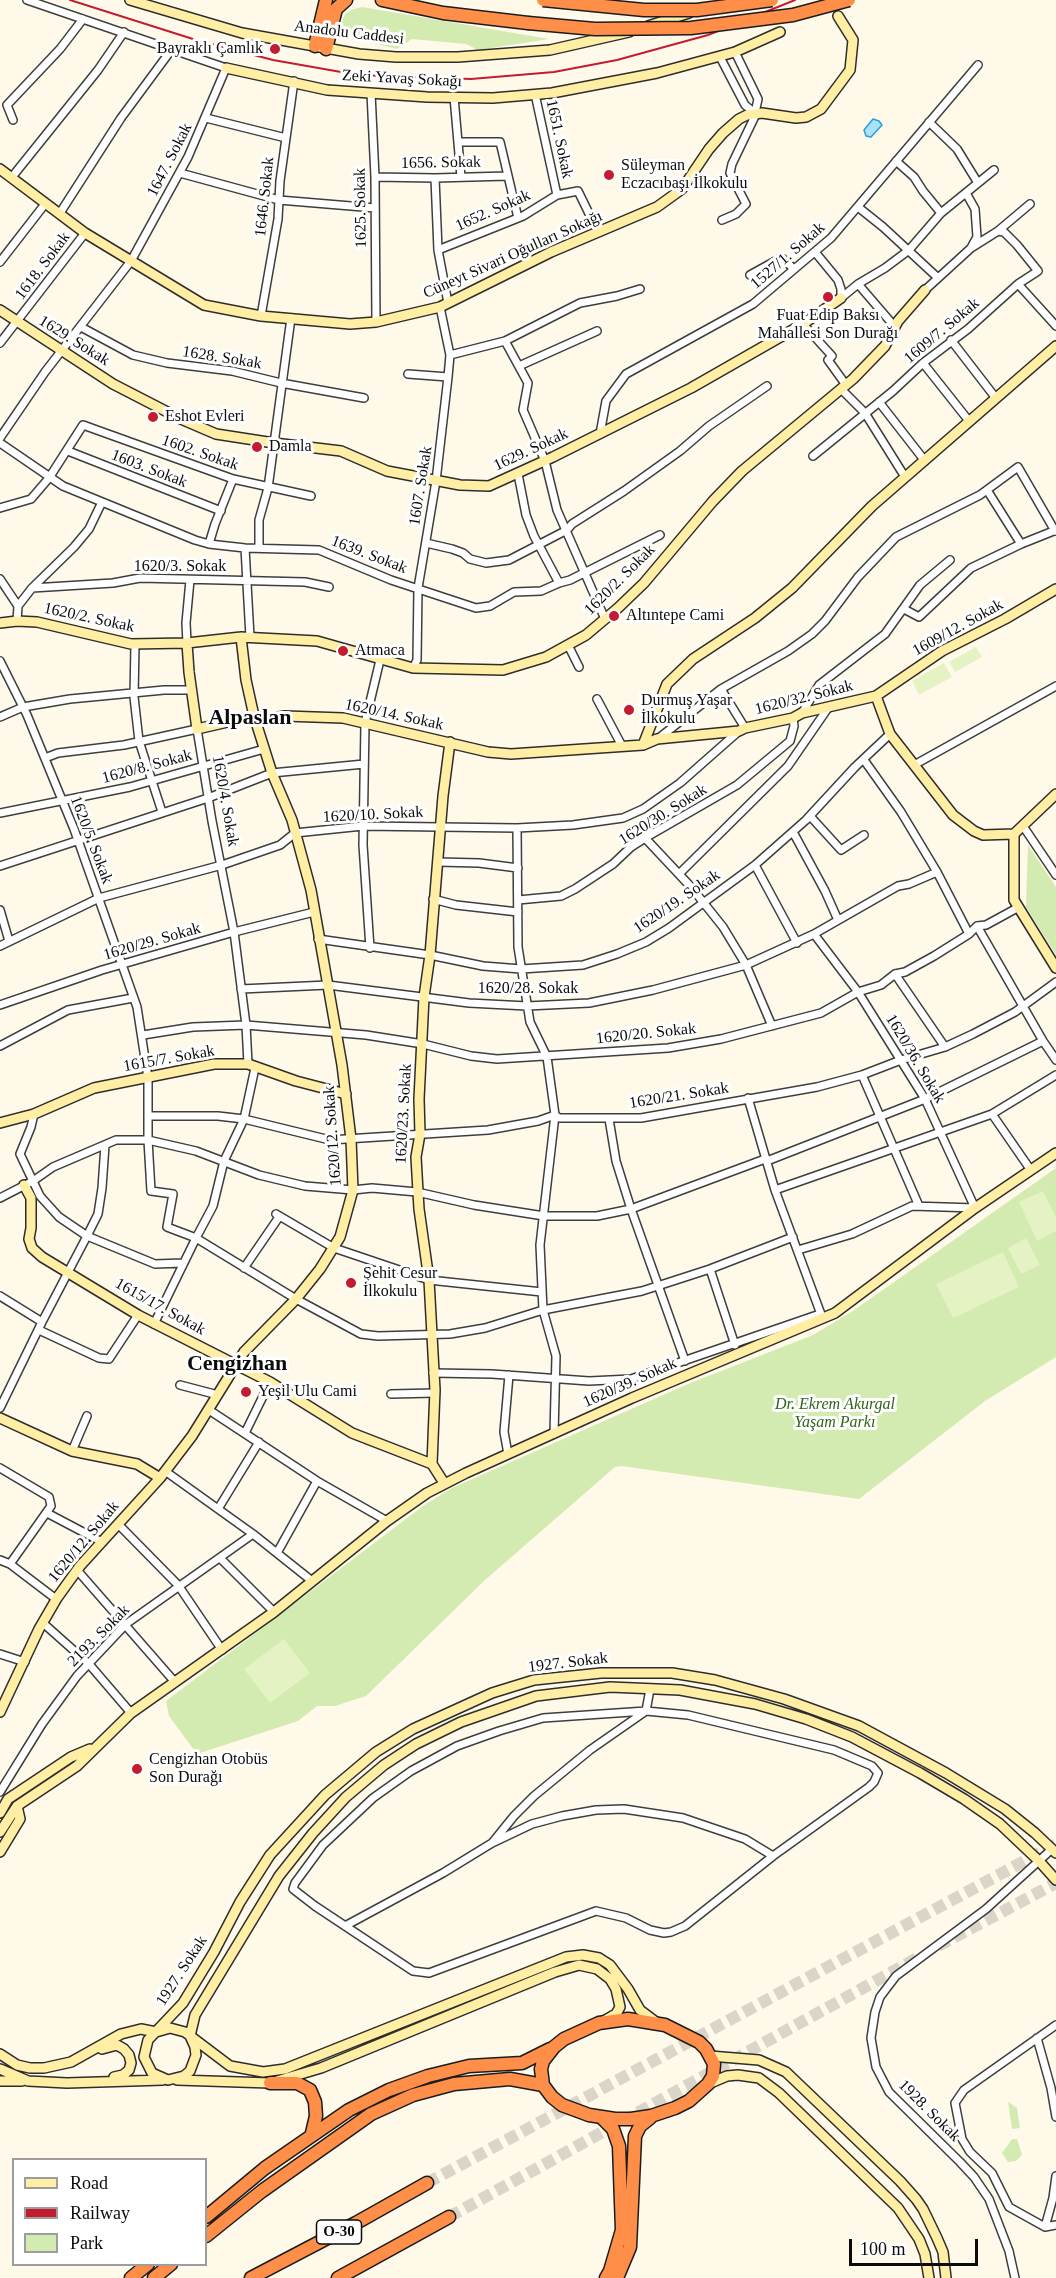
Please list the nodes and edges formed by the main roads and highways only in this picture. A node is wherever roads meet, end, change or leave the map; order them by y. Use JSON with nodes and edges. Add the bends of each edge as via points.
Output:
{"nodes":[{"id":1,"x":130,"y":0,"type":"edge"},
{"id":2,"x":326,"y":0,"type":"edge"},
{"id":3,"x":345,"y":0,"type":"edge"},
{"id":4,"x":382,"y":0,"type":"edge"},
{"id":5,"x":421,"y":0,"type":"edge"},
{"id":6,"x":543,"y":0,"type":"edge"},
{"id":7,"x":728,"y":0,"type":"edge"},
{"id":8,"x":772,"y":0,"type":"edge"},
{"id":9,"x":849,"y":0,"type":"edge"},
{"id":10,"x":838,"y":16,"type":"dead end"},
{"id":11,"x":528,"y":23,"type":"junction"},
{"id":12,"x":780,"y":32,"type":"dead end"},
{"id":13,"x":320,"y":47,"type":"junction"},
{"id":14,"x":226,"y":68,"type":"road end"},
{"id":15,"x":0,"y":169,"type":"edge"},
{"id":16,"x":925,"y":290,"type":"road end"},
{"id":17,"x":841,"y":298,"type":"road end"},
{"id":18,"x":0,"y":310,"type":"edge"},
{"id":19,"x":1056,"y":346,"type":"edge"},
{"id":20,"x":1056,"y":590,"type":"edge"},
{"id":21,"x":0,"y":623,"type":"edge"},
{"id":22,"x":246,"y":637,"type":"junction"},
{"id":23,"x":187,"y":642,"type":"junction"},
{"id":24,"x":876,"y":696,"type":"junction"},
{"id":25,"x":254,"y":716,"type":"junction"},
{"id":26,"x":197,"y":729,"type":"joint"},
{"id":27,"x":742,"y":729,"type":"joint"},
{"id":28,"x":450,"y":742,"type":"junction"},
{"id":29,"x":642,"y":745,"type":"junction"},
{"id":30,"x":1056,"y":794,"type":"edge"},
{"id":31,"x":1014,"y":834,"type":"junction"},
{"id":32,"x":1056,"y":968,"type":"edge"},
{"id":33,"x":346,"y":1094,"type":"junction"},
{"id":34,"x":0,"y":1123,"type":"edge"},
{"id":35,"x":1056,"y":1153,"type":"edge"},
{"id":36,"x":24,"y":1185,"type":"road end"},
{"id":37,"x":237,"y":1364,"type":"junction"},
{"id":38,"x":0,"y":1418,"type":"edge"},
{"id":39,"x":432,"y":1464,"type":"junction"},
{"id":40,"x":162,"y":1474,"type":"junction"},
{"id":41,"x":444,"y":1484,"type":"junction"},
{"id":42,"x":0,"y":1712,"type":"edge"},
{"id":43,"x":95,"y":1747,"type":"junction"},
{"id":44,"x":3,"y":1795,"type":"edge"},
{"id":45,"x":16,"y":1806,"type":"junction"},
{"id":46,"x":0,"y":1812,"type":"edge"},
{"id":47,"x":0,"y":1832,"type":"edge"},
{"id":48,"x":1054,"y":1851,"type":"edge"},
{"id":49,"x":0,"y":1852,"type":"edge"},
{"id":50,"x":1056,"y":1881,"type":"edge"},
{"id":51,"x":599,"y":2023,"type":"junction"},
{"id":52,"x":658,"y":2024,"type":"junction"},
{"id":53,"x":156,"y":2032,"type":"junction"},
{"id":54,"x":190,"y":2036,"type":"junction"},
{"id":55,"x":554,"y":2047,"type":"junction"},
{"id":56,"x":0,"y":2054,"type":"edge"},
{"id":57,"x":710,"y":2056,"type":"junction"},
{"id":58,"x":71,"y":2062,"type":"junction"},
{"id":59,"x":0,"y":2069,"type":"edge"},
{"id":60,"x":28,"y":2080,"type":"junction"},
{"id":61,"x":168,"y":2080,"type":"junction"},
{"id":62,"x":0,"y":2081,"type":"edge"},
{"id":63,"x":95,"y":2082,"type":"junction"},
{"id":64,"x":270,"y":2084,"type":"junction"},
{"id":65,"x":708,"y":2084,"type":"junction"},
{"id":66,"x":543,"y":2085,"type":"junction"},
{"id":67,"x":651,"y":2116,"type":"junction"},
{"id":68,"x":601,"y":2117,"type":"junction"},
{"id":69,"x":312,"y":2133,"type":"junction"},
{"id":70,"x":427,"y":2183,"type":"tunnel mouth"},
{"id":71,"x":207,"y":2216,"type":"edge"},
{"id":72,"x":449,"y":2217,"type":"tunnel mouth"},
{"id":73,"x":207,"y":2235,"type":"edge"},
{"id":74,"x":147,"y":2266,"type":"edge"},
{"id":75,"x":170,"y":2266,"type":"edge"},
{"id":76,"x":131,"y":2278,"type":"edge"},
{"id":77,"x":154,"y":2278,"type":"edge"},
{"id":78,"x":251,"y":2278,"type":"edge"},
{"id":79,"x":338,"y":2278,"type":"edge"},
{"id":80,"x":606,"y":2278,"type":"edge"},
{"id":81,"x":617,"y":2278,"type":"edge"},
{"id":82,"x":928,"y":2278,"type":"edge"},
{"id":83,"x":946,"y":2278,"type":"edge"}],
"edges":[{"from":1,"to":13,"type":"main road","name":"Anadolu Caddesi","via":[[242,33]]},
{"from":2,"to":13,"type":"highway"},
{"from":3,"to":13,"type":"highway","via":[[336,9]]},
{"from":4,"to":11,"type":"highway","via":[[443,13]]},
{"from":5,"to":11,"type":"highway"},
{"from":6,"to":8,"type":"highway","bridge":true,"via":[[644,10],[697,10]]},
{"from":7,"to":13,"type":"main road","name":"Anadolu Caddesi","via":[[631,32],[550,50],[396,57]]},
{"from":9,"to":11,"type":"highway","bridge":true,"via":[[793,15],[691,28],[595,29]]},
{"from":10,"to":15,"type":"main road","name":"Cüneyt Sivari Oğulları Sokağı","via":[[853,40],[850,70],[821,109],[806,117],[755,114],[739,119],[709,149],[682,189],[657,207],[551,252],[444,305],[376,322],[350,324],[261,316],[204,305],[85,233]]},
{"from":12,"to":14,"type":"main road","name":"Zeki Yavaş Sokağı","via":[[720,57],[614,82],[493,98],[327,90]]},
{"from":16,"to":22,"type":"main road","name":"1620/2. Sokak","via":[[885,346],[844,387],[742,471],[644,583],[586,635],[546,657],[503,670],[413,668],[317,641]]},
{"from":17,"to":18,"type":"main road","name":"1629. Sokak","via":[[727,369],[489,486],[460,485],[387,471],[341,451],[216,434],[113,384]]},
{"from":19,"to":29,"type":"main road","via":[[872,506],[792,588],[693,659],[667,684]]},
{"from":20,"to":24,"type":"main road","name":"1609/12. Sokak","via":[[942,651]]},
{"from":21,"to":23,"type":"main road","name":"1620/2. Sokak","via":[[37,622],[135,644]]},
{"from":22,"to":23,"type":"main road","name":"1620/2. Sokak"},
{"from":22,"to":25,"type":"main road","name":"1620/12. Sokak","via":[[246,680]]},
{"from":23,"to":26,"type":"main road","name":"1620/4. Sokak"},
{"from":24,"to":27,"type":"main road","name":"1620/32. Sokak"},
{"from":24,"to":31,"type":"main road","via":[[890,734],[953,815],[983,835]]},
{"from":25,"to":26,"type":"main road","name":"1620/14. Sokak"},
{"from":25,"to":28,"type":"main road","name":"1620/14. Sokak","via":[[343,718]]},
{"from":25,"to":33,"type":"main road","name":"1620/12. Sokak","via":[[292,820],[310,890]]},
{"from":27,"to":29,"type":"main road","name":"1620/14. Sokak","via":[[657,739]]},
{"from":28,"to":29,"type":"main road","name":"1620/14. Sokak","via":[[511,754]]},
{"from":28,"to":39,"type":"main road","name":"1620/23. Sokak","via":[[424,997],[416,1157],[434,1373]]},
{"from":30,"to":31,"type":"main road"},
{"from":31,"to":32,"type":"main road","via":[[1014,900]]},
{"from":33,"to":34,"type":"main road","name":"1615/7. Sokak","via":[[251,1066],[214,1064],[94,1088],[34,1114]]},
{"from":33,"to":37,"type":"main road","name":"1620/12. Sokak","via":[[353,1190],[340,1237],[296,1299]]},
{"from":35,"to":41,"type":"main road","name":"1620/39. Sokak","via":[[853,1300],[822,1317]]},
{"from":36,"to":37,"type":"main road","name":"1615/17. Sokak","via":[[31,1198],[28,1239],[42,1257],[154,1324]]},
{"from":37,"to":39,"type":"main road","name":"1615/17. Sokak","via":[[352,1433]]},
{"from":37,"to":40,"type":"main road","name":"1620/12. Sokak"},
{"from":38,"to":40,"type":"main road","via":[[72,1451],[137,1464]]},
{"from":39,"to":41,"type":"main road"},
{"from":40,"to":42,"type":"main road","name":"1620/12. Sokak","via":[[56,1599]]},
{"from":41,"to":43,"type":"main road","name":"1620/39. Sokak","via":[[387,1521],[274,1612],[131,1713]]},
{"from":43,"to":44,"type":"main road"},
{"from":43,"to":45,"type":"main road","name":"1620/39. Sokak","via":[[76,1766]]},
{"from":44,"to":46,"type":"main road"},
{"from":45,"to":47,"type":"main road"},
{"from":45,"to":49,"type":"main road","via":[[20,1819]]},
{"from":48,"to":53,"type":"main road","name":"1927. Sokak","via":[[1005,1809],[946,1773],[859,1726],[784,1699],[672,1673],[601,1673],[534,1680],[492,1693],[413,1729],[376,1752],[325,1795],[270,1855],[183,2003]]},
{"from":50,"to":54,"type":"main road","name":"1927. Sokak","via":[[1000,1824],[964,1799],[852,1737],[806,1719],[755,1704],[680,1690],[610,1687],[536,1696],[461,1722],[416,1744],[346,1797],[279,1876],[195,2015]]},
{"from":51,"to":52,"type":"highway","via":[[628,2019]]},
{"from":51,"to":55,"type":"highway"},
{"from":51,"to":64,"type":"main road","via":[[616,2014],[620,1999],[610,1979],[597,1969],[579,1965],[321,2068]]},
{"from":52,"to":54,"type":"main road","via":[[640,2010],[610,1965],[583,1955],[566,1957],[285,2069],[263,2073],[230,2066]]},
{"from":52,"to":57,"type":"highway","via":[[690,2036]]},
{"from":53,"to":54,"type":"main road","via":[[170,2028]]},
{"from":53,"to":58,"type":"main road","via":[[141,2029],[121,2034]]},
{"from":53,"to":61,"type":"main road","via":[[148,2040],[144,2057],[152,2073]]},
{"from":54,"to":61,"type":"main road","via":[[195,2063],[184,2076]]},
{"from":55,"to":66,"type":"highway","via":[[543,2061]]},
{"from":55,"to":69,"type":"highway","via":[[522,2063],[469,2066],[428,2076],[389,2090]]},
{"from":56,"to":58,"type":"main road","via":[[17,2066],[30,2068]]},
{"from":57,"to":65,"type":"highway","via":[[714,2064]]},
{"from":57,"to":83,"type":"main road","via":[[759,2060],[786,2072],[924,2209],[943,2252]]},
{"from":58,"to":63,"type":"main road","via":[[109,2046],[124,2049],[131,2062],[129,2070]]},
{"from":59,"to":60,"type":"main road"},
{"from":60,"to":62,"type":"main road"},
{"from":60,"to":63,"type":"main road"},
{"from":61,"to":63,"type":"main road"},
{"from":61,"to":64,"type":"main road"},
{"from":64,"to":69,"type":"highway","via":[[297,2082],[310,2090],[315,2102]]},
{"from":65,"to":67,"type":"highway","via":[[689,2101]]},
{"from":65,"to":82,"type":"main road","via":[[738,2074],[759,2078],[780,2094],[898,2208],[919,2239]]},
{"from":66,"to":68,"type":"highway","via":[[562,2104]]},
{"from":66,"to":73,"type":"highway","via":[[510,2079],[484,2080],[413,2095],[386,2107],[359,2121]]},
{"from":67,"to":68,"type":"highway"},
{"from":67,"to":81,"type":"highway","via":[[634,2136],[630,2247]]},
{"from":68,"to":80,"type":"highway","via":[[613,2129],[619,2146],[622,2230]]},
{"from":69,"to":71,"type":"highway"},
{"from":70,"to":78,"type":"highway","number":"O-30"},
{"from":72,"to":79,"type":"highway","number":"O-30"},
{"from":74,"to":76,"type":"highway"},
{"from":75,"to":77,"type":"highway"}]}
